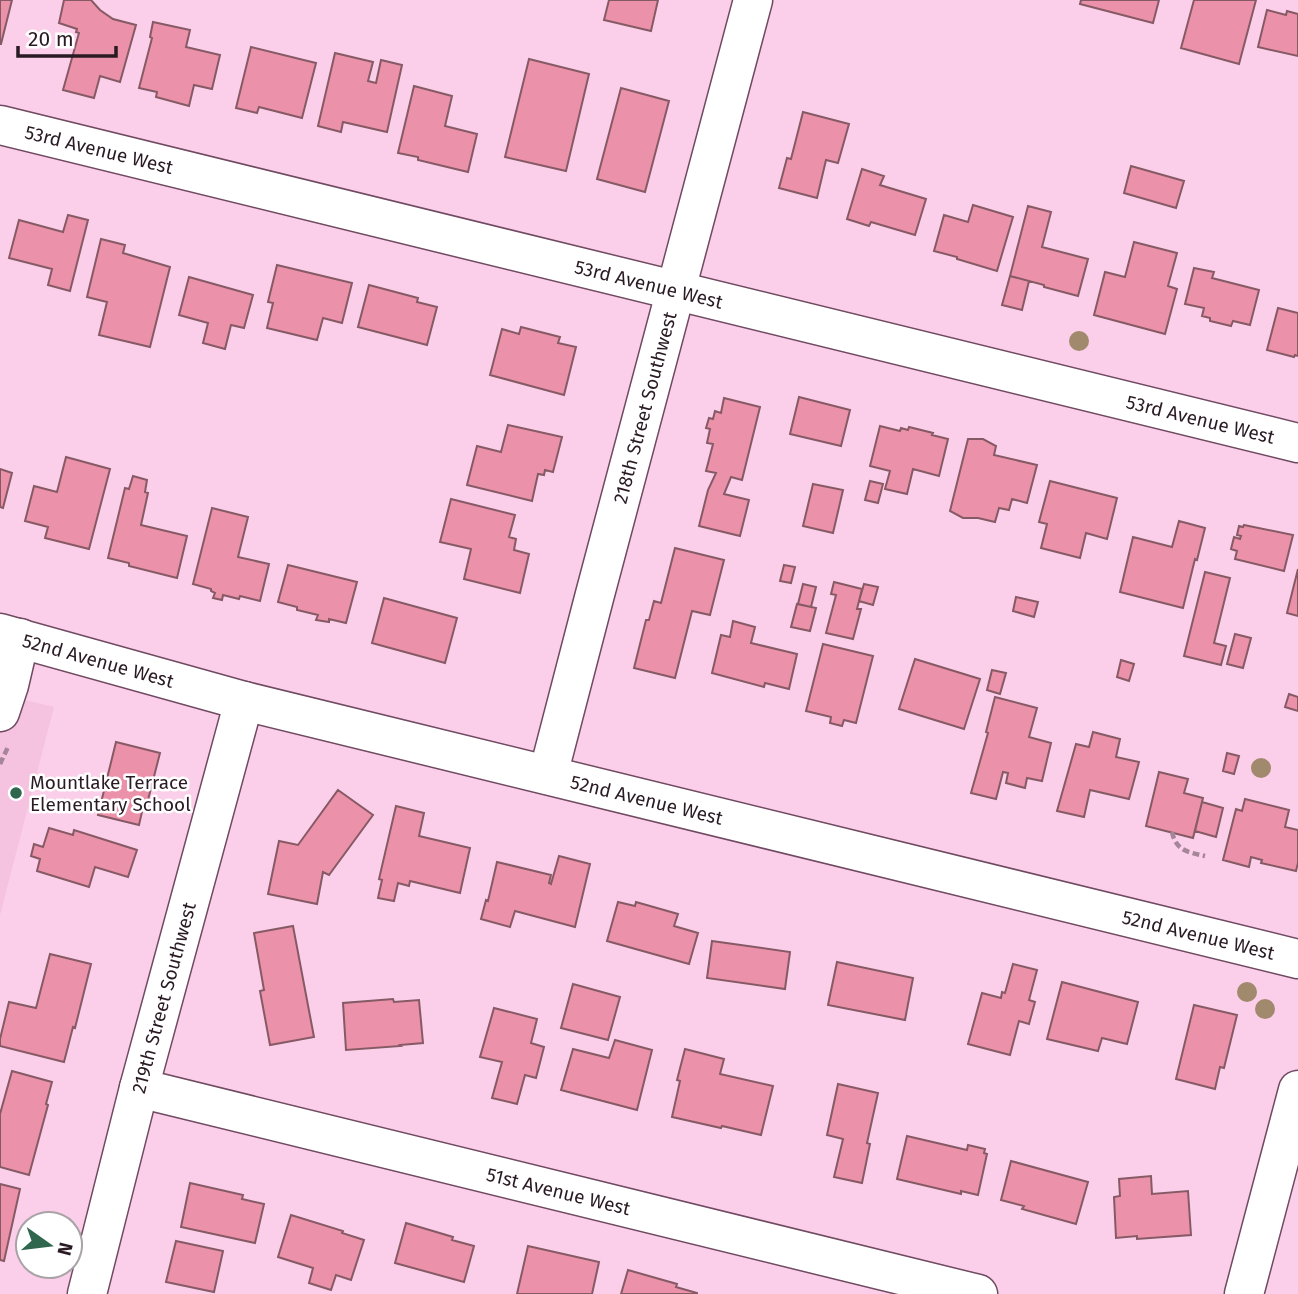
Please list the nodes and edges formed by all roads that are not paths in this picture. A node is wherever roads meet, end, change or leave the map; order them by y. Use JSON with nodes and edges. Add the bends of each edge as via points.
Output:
{"nodes":[{"id":1,"x":753,"y":0,"type":"edge"},
{"id":2,"x":0,"y":125,"type":"edge"},
{"id":3,"x":676,"y":290,"type":"junction"},
{"id":4,"x":1298,"y":443,"type":"edge"},
{"id":5,"x":10,"y":635,"type":"edge"},
{"id":6,"x":244,"y":702,"type":"junction"},
{"id":7,"x":0,"y":712,"type":"edge"},
{"id":8,"x":548,"y":775,"type":"junction"},
{"id":9,"x":1298,"y":959,"type":"edge"},
{"id":10,"x":139,"y":1088,"type":"junction"},
{"id":11,"x":1298,"y":1090,"type":"edge"},
{"id":12,"x":87,"y":1294,"type":"edge"},
{"id":13,"x":978,"y":1294,"type":"edge"},
{"id":14,"x":1244,"y":1294,"type":"edge"}],
"edges":[{"from":1,"to":3,"type":"street","name":"218th Street Southwest"},
{"from":2,"to":3,"type":"street","name":"53rd Avenue West"},
{"from":3,"to":4,"type":"street","name":"53rd Avenue West"},
{"from":3,"to":8,"type":"street","name":"218th Street Southwest"},
{"from":5,"to":6,"type":"street","name":"52nd Avenue West"},
{"from":5,"to":7,"type":"street","via":[[9,685]]},
{"from":6,"to":8,"type":"street","name":"52nd Avenue West"},
{"from":6,"to":10,"type":"street","name":"219th Street Southwest"},
{"from":8,"to":9,"type":"street","name":"52nd Avenue West"},
{"from":10,"to":12,"type":"street","name":"219th Street Southwest"},
{"from":10,"to":13,"type":"street","name":"51st Avenue West"},
{"from":11,"to":14,"type":"street"}]}
